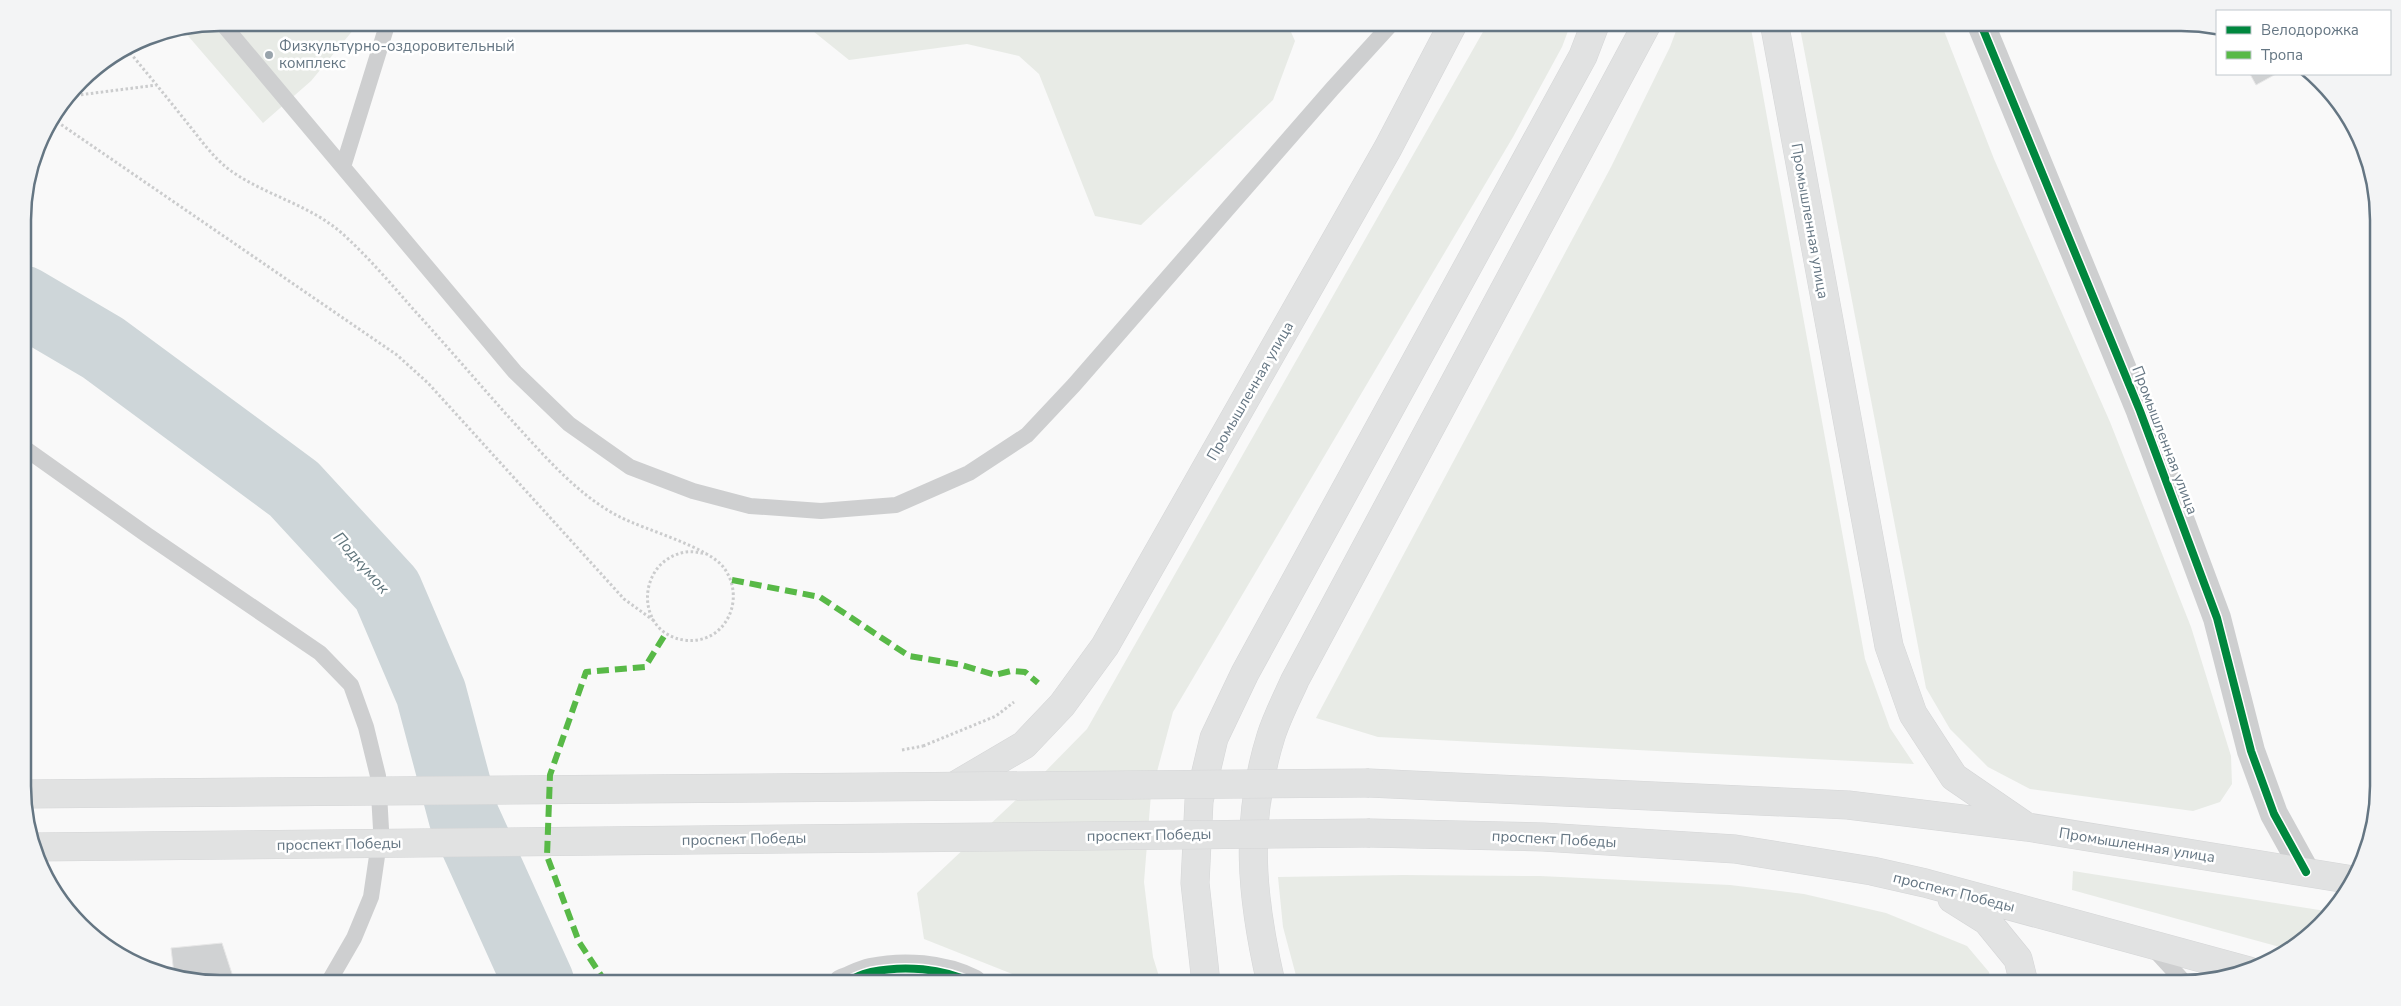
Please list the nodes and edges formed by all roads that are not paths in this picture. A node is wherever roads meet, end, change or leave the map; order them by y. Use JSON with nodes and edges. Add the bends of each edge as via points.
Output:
{"nodes":[{"id":1,"x":229,"y":31,"type":"edge"},
{"id":2,"x":385,"y":31,"type":"edge"},
{"id":3,"x":1385,"y":31,"type":"edge"},
{"id":4,"x":1449,"y":31,"type":"edge"},
{"id":5,"x":1593,"y":31,"type":"edge"},
{"id":6,"x":1643,"y":31,"type":"edge"},
{"id":7,"x":1776,"y":31,"type":"edge"},
{"id":8,"x":1984,"y":31,"type":"edge"},
{"id":9,"x":343,"y":167,"type":"junction"},
{"id":10,"x":31,"y":452,"type":"edge"},
{"id":11,"x":956,"y":785,"type":"junction"},
{"id":12,"x":32,"y":794,"type":"edge"},
{"id":13,"x":2027,"y":827,"type":"junction"},
{"id":14,"x":41,"y":847,"type":"edge"},
{"id":15,"x":2306,"y":872,"type":"junction"},
{"id":16,"x":2345,"y":879,"type":"edge"},
{"id":17,"x":1925,"y":883,"type":"junction"},
{"id":18,"x":2149,"y":943,"type":"junction"},
{"id":19,"x":2234,"y":967,"type":"edge"},
{"id":20,"x":333,"y":975,"type":"edge"},
{"id":21,"x":862,"y":975,"type":"edge"},
{"id":22,"x":949,"y":975,"type":"edge"},
{"id":23,"x":1205,"y":975,"type":"edge"},
{"id":24,"x":1270,"y":975,"type":"edge"},
{"id":25,"x":2022,"y":975,"type":"edge"},
{"id":26,"x":2179,"y":975,"type":"edge"}],
"edges":[{"from":1,"to":9,"type":"lane"},
{"from":2,"to":9,"type":"lane"},
{"from":3,"to":9,"type":"lane","via":[[1027,435],[969,473],[896,505],[821,512],[750,506],[693,491],[630,467],[569,424],[515,372]]},
{"from":4,"to":11,"type":"main road","name":"Промышленная улица","via":[[1388,148],[1105,646],[1062,705],[1024,745]]},
{"from":5,"to":23,"type":"main road","via":[[1583,56],[1245,673],[1214,738],[1199,801],[1195,883]]},
{"from":6,"to":24,"type":"main road","via":[[1295,680],[1272,734],[1254,811],[1252,848],[1254,887]]},
{"from":7,"to":13,"type":"main road","name":"Промышленная улица","via":[[1889,646],[1913,714],[1954,777]]},
{"from":8,"to":15,"type":"street","name":"Промышленная улица","via":[[2140,411],[2217,618],[2251,751],[2274,814]]},
{"from":10,"to":20,"type":"lane","via":[[320,653],[351,685],[378,776],[381,828],[371,896],[354,938]]},
{"from":11,"to":12,"type":"main road","bridge":true,"via":[[402,793]]},
{"from":11,"to":13,"type":"main road","bridge":true,"via":[[1369,783],[1848,805]]},
{"from":13,"to":15,"type":"main road","name":"Промышленная улица"},
{"from":14,"to":17,"type":"main road","name":"проспект Победы","bridge":true,"via":[[1370,833],[1543,837],[1735,849]]},
{"from":15,"to":16,"type":"main road","name":"Промышленная улица"},
{"from":17,"to":18,"type":"main road","name":"проспект Победы"},
{"from":17,"to":25,"type":"main road","via":[[1987,921],[2018,959]]},
{"from":18,"to":19,"type":"main road","name":"проспект Победы"},
{"from":18,"to":26,"type":"lane"},
{"from":21,"to":22,"type":"street","via":[[911,967]]}]}
